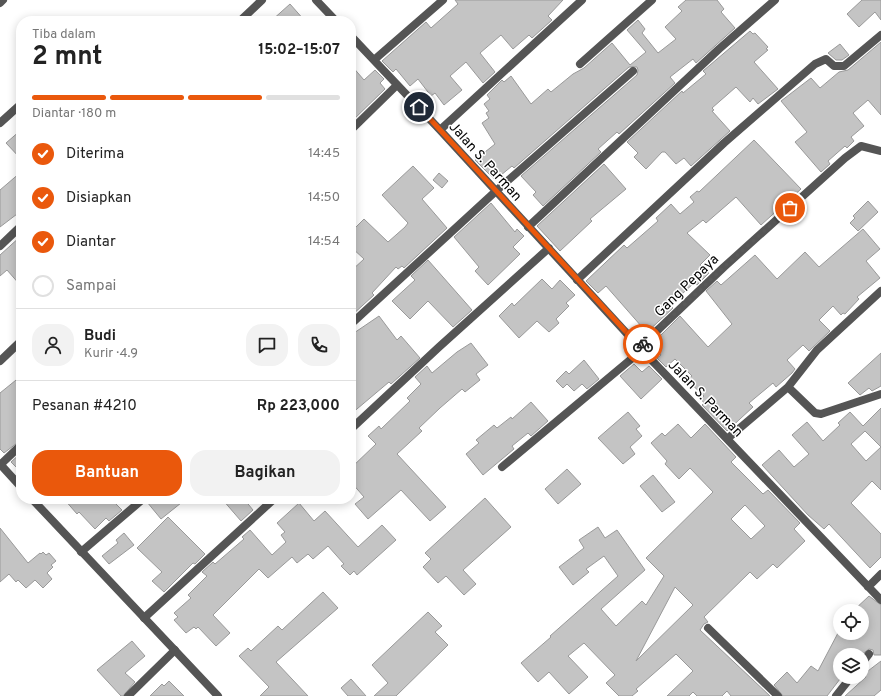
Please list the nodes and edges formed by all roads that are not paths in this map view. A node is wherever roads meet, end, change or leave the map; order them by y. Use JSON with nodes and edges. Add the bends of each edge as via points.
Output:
{"nodes":[{"id":1,"x":3,"y":0,"type":"edge"},
{"id":2,"x":262,"y":0,"type":"edge"},
{"id":3,"x":316,"y":0,"type":"edge"},
{"id":4,"x":443,"y":0,"type":"edge"},
{"id":5,"x":582,"y":0,"type":"edge"},
{"id":6,"x":652,"y":0,"type":"edge"},
{"id":7,"x":775,"y":0,"type":"edge"},
{"id":8,"x":0,"y":3,"type":"edge"},
{"id":9,"x":245,"y":16,"type":"edge"},
{"id":10,"x":331,"y":16,"type":"edge"},
{"id":11,"x":881,"y":35,"type":"edge"},
{"id":12,"x":356,"y":41,"type":"edge"},
{"id":13,"x":374,"y":60,"type":"junction"},
{"id":14,"x":580,"y":64,"type":"dead end"},
{"id":15,"x":633,"y":71,"type":"dead end"},
{"id":16,"x":397,"y":85,"type":"junction"},
{"id":17,"x":16,"y":109,"type":"edge"},
{"id":18,"x":0,"y":123,"type":"edge"},
{"id":19,"x":356,"y":125,"type":"edge"},
{"id":20,"x":440,"y":130,"type":"junction"},
{"id":21,"x":881,"y":151,"type":"edge"},
{"id":22,"x":496,"y":191,"type":"junction"},
{"id":23,"x":528,"y":227,"type":"junction"},
{"id":24,"x":16,"y":231,"type":"edge"},
{"id":25,"x":0,"y":246,"type":"edge"},
{"id":26,"x":549,"y":248,"type":"junction"},
{"id":27,"x":577,"y":280,"type":"junction"},
{"id":28,"x":881,"y":291,"type":"edge"},
{"id":29,"x":356,"y":319,"type":"edge"},
{"id":30,"x":16,"y":346,"type":"edge"},
{"id":31,"x":641,"y":349,"type":"junction"},
{"id":32,"x":0,"y":361,"type":"edge"},
{"id":33,"x":788,"y":387,"type":"junction"},
{"id":34,"x":881,"y":394,"type":"edge"},
{"id":35,"x":356,"y":424,"type":"edge"},
{"id":36,"x":727,"y":439,"type":"junction"},
{"id":37,"x":16,"y":450,"type":"edge"},
{"id":38,"x":0,"y":464,"type":"edge"},
{"id":39,"x":502,"y":468,"type":"dead end"},
{"id":40,"x":16,"y":481,"type":"edge"},
{"id":41,"x":39,"y":504,"type":"edge"},
{"id":42,"x":137,"y":504,"type":"edge"},
{"id":43,"x":269,"y":504,"type":"edge"},
{"id":44,"x":81,"y":552,"type":"junction"},
{"id":45,"x":881,"y":574,"type":"edge"},
{"id":46,"x":868,"y":587,"type":"junction"},
{"id":47,"x":881,"y":600,"type":"edge"},
{"id":48,"x":144,"y":618,"type":"junction"},
{"id":49,"x":708,"y":628,"type":"dead end"},
{"id":50,"x":174,"y":650,"type":"junction"},
{"id":51,"x":845,"y":684,"type":"edge"},
{"id":52,"x":128,"y":696,"type":"edge"},
{"id":53,"x":218,"y":696,"type":"edge"},
{"id":54,"x":778,"y":696,"type":"edge"},
{"id":55,"x":836,"y":696,"type":"edge"}],
"edges":[{"from":1,"to":8,"type":"street"},
{"from":2,"to":9,"type":"street"},
{"from":3,"to":10,"type":"street"},
{"from":4,"to":13,"type":"street"},
{"from":5,"to":20,"type":"street"},
{"from":6,"to":14,"type":"street"},
{"from":7,"to":23,"type":"street"},
{"from":11,"to":27,"type":"street","via":[[844,66],[834,66],[826,60],[815,64]]},
{"from":12,"to":13,"type":"street","name":"Jalan S. Parman"},
{"from":13,"to":16,"type":"street","name":"Jalan S. Parman"},
{"from":15,"to":22,"type":"street"},
{"from":16,"to":19,"type":"street"},
{"from":16,"to":20,"type":"street","name":"Jalan S. Parman"},
{"from":17,"to":18,"type":"street"},
{"from":20,"to":22,"type":"street","name":"Jalan S. Parman"},
{"from":21,"to":31,"type":"street","name":"Gang Pepaya","via":[[861,146],[845,158],[724,267]]},
{"from":22,"to":23,"type":"street","name":"Jalan S. Parman"},
{"from":22,"to":29,"type":"street"},
{"from":23,"to":26,"type":"street","name":"Jalan S. Parman"},
{"from":24,"to":25,"type":"street"},
{"from":26,"to":27,"type":"street","name":"Jalan S. Parman"},
{"from":26,"to":35,"type":"street"},
{"from":27,"to":31,"type":"street","name":"Jalan S. Parman"},
{"from":28,"to":33,"type":"street","via":[[817,350]]},
{"from":30,"to":32,"type":"street"},
{"from":31,"to":36,"type":"street","name":"Jalan S. Parman"},
{"from":31,"to":39,"type":"street"},
{"from":33,"to":34,"type":"street","via":[[815,413],[821,414]]},
{"from":33,"to":36,"type":"street"},
{"from":36,"to":46,"type":"street","name":"Jalan S. Parman"},
{"from":37,"to":38,"type":"street"},
{"from":38,"to":40,"type":"street"},
{"from":41,"to":44,"type":"street"},
{"from":42,"to":44,"type":"street"},
{"from":43,"to":48,"type":"street"},
{"from":44,"to":48,"type":"street"},
{"from":45,"to":46,"type":"street"},
{"from":46,"to":47,"type":"street","name":"Jalan S. Parman"},
{"from":48,"to":50,"type":"street"},
{"from":49,"to":54,"type":"street"},
{"from":50,"to":52,"type":"street"},
{"from":50,"to":53,"type":"street"},
{"from":51,"to":55,"type":"street"}]}
